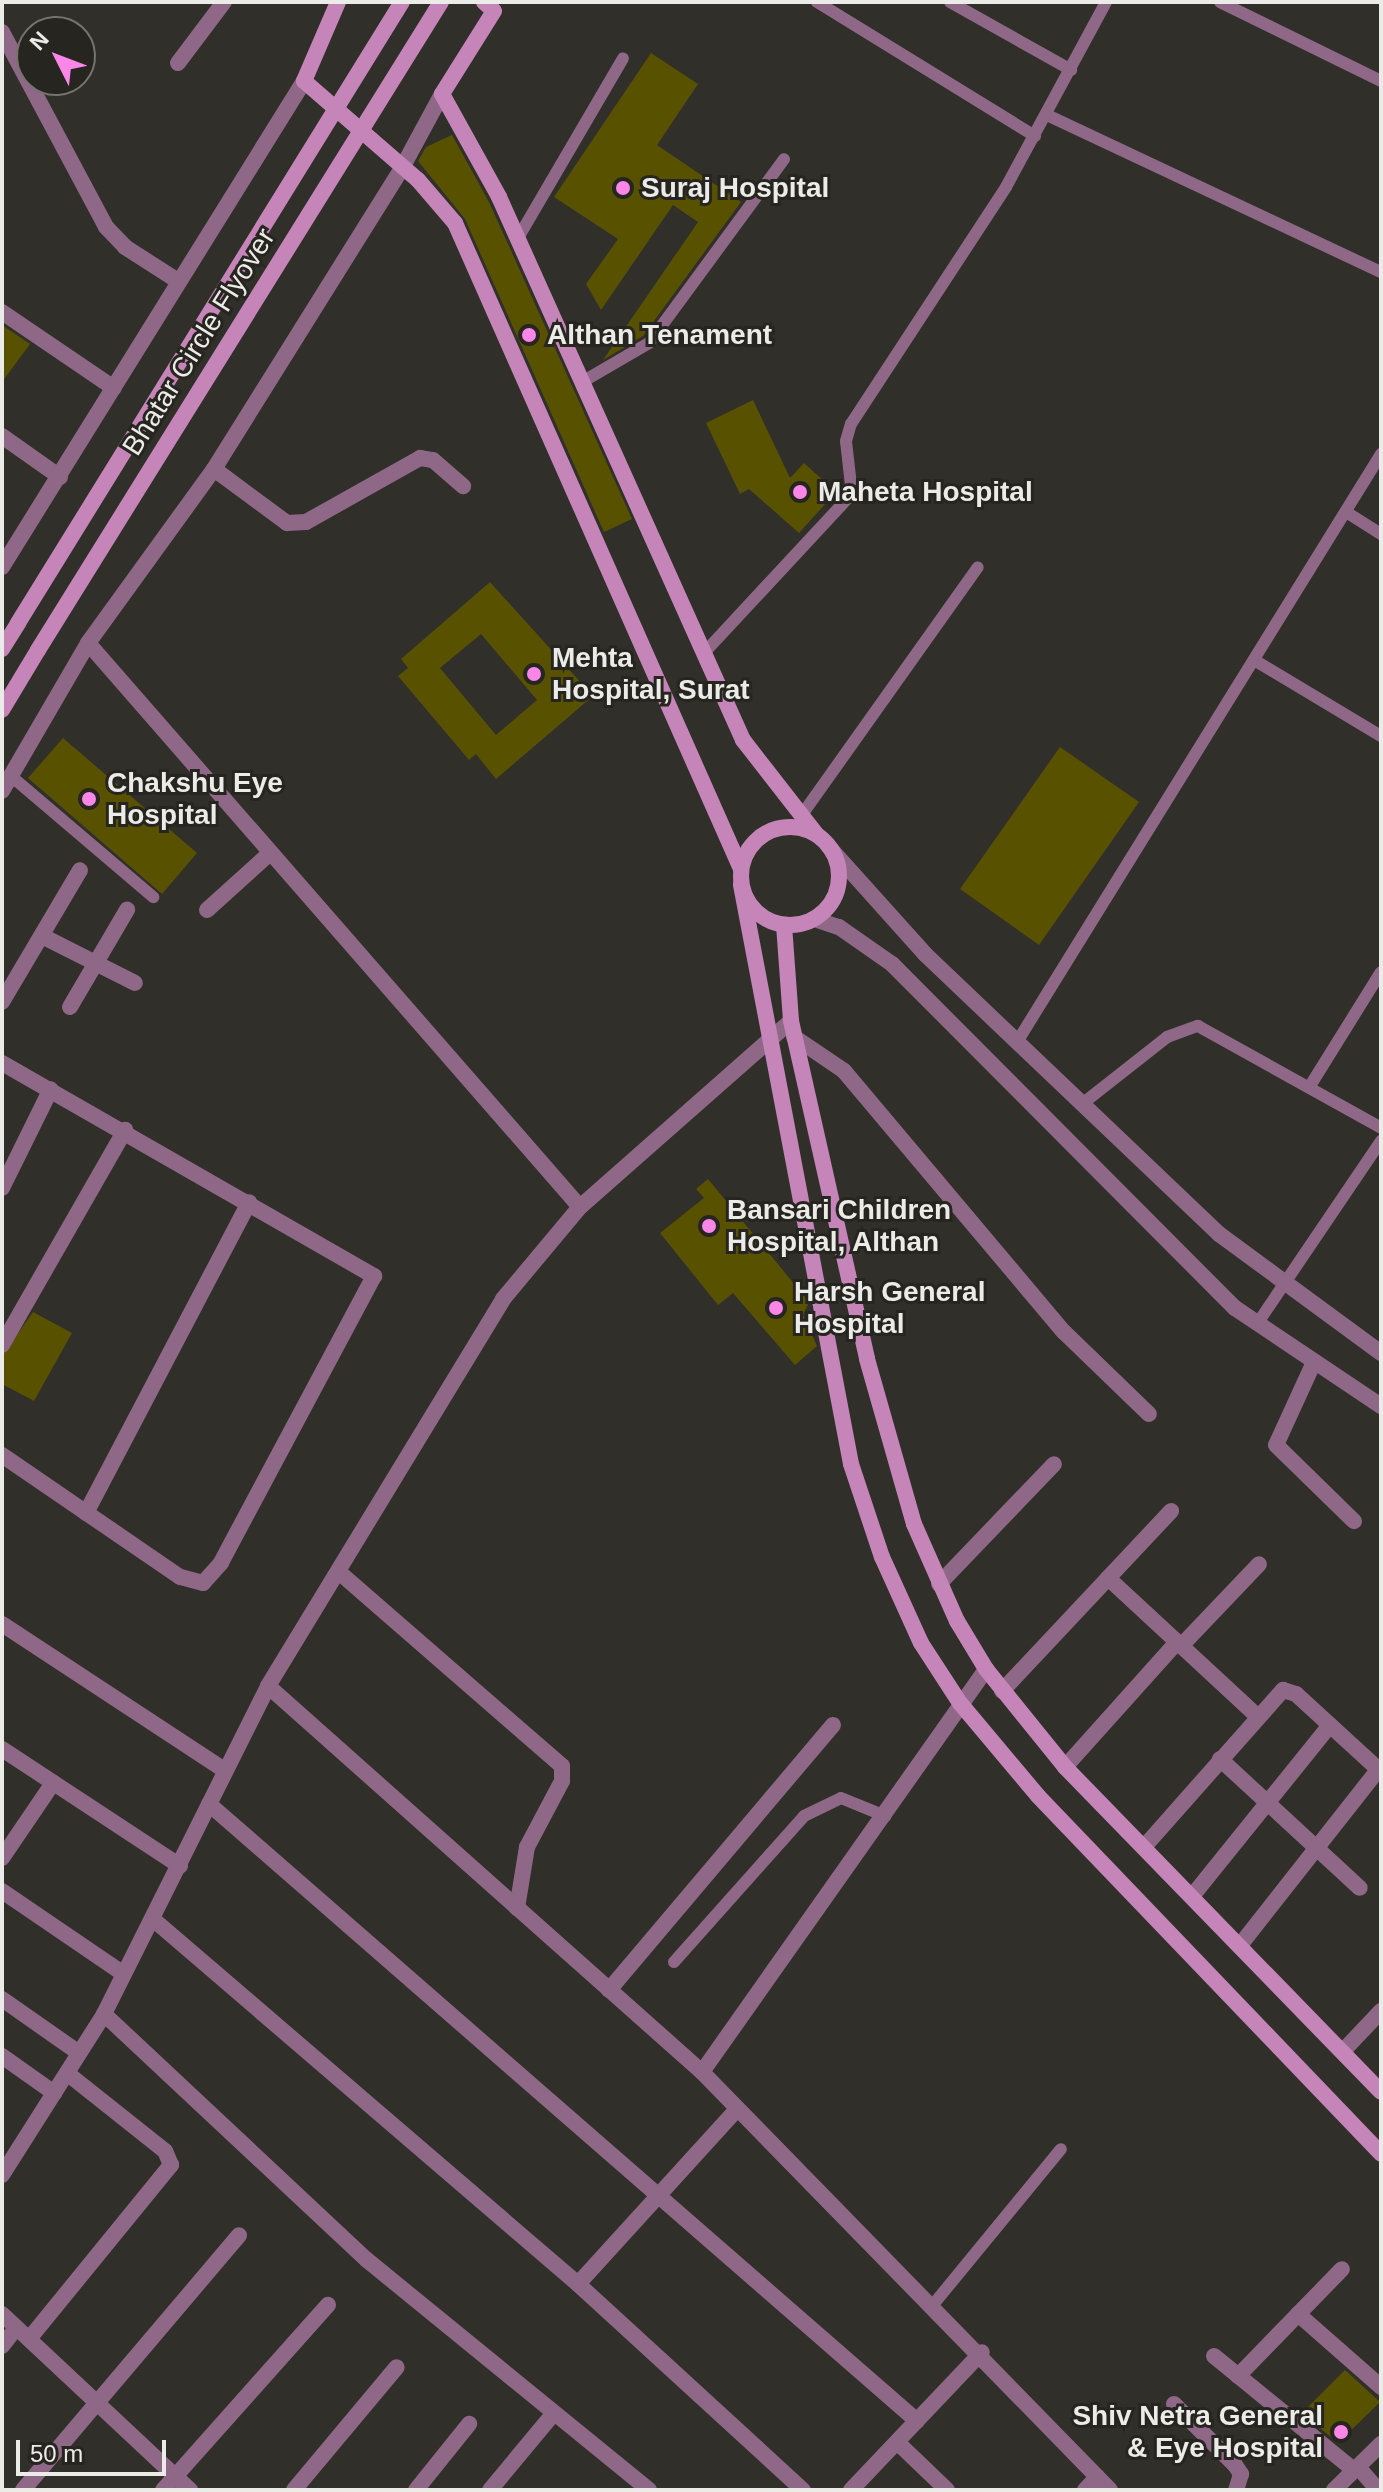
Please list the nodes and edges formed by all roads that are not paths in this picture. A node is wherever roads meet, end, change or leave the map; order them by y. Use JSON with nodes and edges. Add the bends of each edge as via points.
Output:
{"nodes":[{"id":1,"x":224,"y":2,"type":"edge"},
{"id":2,"x":338,"y":2,"type":"edge"},
{"id":3,"x":402,"y":2,"type":"edge"},
{"id":4,"x":441,"y":2,"type":"edge"},
{"id":5,"x":817,"y":2,"type":"edge"},
{"id":6,"x":950,"y":2,"type":"edge"},
{"id":7,"x":1106,"y":2,"type":"edge"},
{"id":8,"x":1220,"y":2,"type":"edge"},
{"id":9,"x":492,"y":5,"type":"edge"},
{"id":10,"x":2,"y":32,"type":"edge"},
{"id":11,"x":623,"y":58,"type":"dead end"},
{"id":12,"x":178,"y":63,"type":"dead end"},
{"id":13,"x":1071,"y":70,"type":"junction"},
{"id":14,"x":304,"y":81,"type":"junction"},
{"id":15,"x":1381,"y":81,"type":"edge"},
{"id":16,"x":442,"y":94,"type":"junction"},
{"id":17,"x":1047,"y":115,"type":"junction"},
{"id":18,"x":1035,"y":136,"type":"junction"},
{"id":19,"x":784,"y":159,"type":"dead end"},
{"id":20,"x":402,"y":168,"type":"junction"},
{"id":21,"x":518,"y":238,"type":"junction"},
{"id":22,"x":1381,"y":272,"type":"edge"},
{"id":23,"x":178,"y":281,"type":"junction"},
{"id":24,"x":2,"y":312,"type":"edge"},
{"id":25,"x":582,"y":382,"type":"junction"},
{"id":26,"x":114,"y":388,"type":"junction"},
{"id":27,"x":2,"y":436,"type":"edge"},
{"id":28,"x":1381,"y":454,"type":"edge"},
{"id":29,"x":214,"y":469,"type":"junction"},
{"id":30,"x":60,"y":477,"type":"junction"},
{"id":31,"x":463,"y":486,"type":"dead end"},
{"id":32,"x":1346,"y":512,"type":"junction"},
{"id":33,"x":1381,"y":534,"type":"edge"},
{"id":34,"x":2,"y":567,"type":"edge"},
{"id":35,"x":978,"y":567,"type":"dead end"},
{"id":36,"x":88,"y":643,"type":"junction"},
{"id":37,"x":2,"y":649,"type":"edge"},
{"id":38,"x":704,"y":653,"type":"junction"},
{"id":39,"x":1254,"y":660,"type":"junction"},
{"id":40,"x":2,"y":710,"type":"edge"},
{"id":41,"x":1381,"y":736,"type":"edge"},
{"id":42,"x":6,"y":784,"type":"edge"},
{"id":43,"x":801,"y":816,"type":"junction"},
{"id":44,"x":823,"y":841,"type":"junction"},
{"id":45,"x":270,"y":853,"type":"junction"},
{"id":46,"x":80,"y":870,"type":"dead end"},
{"id":47,"x":741,"y":877,"type":"junction"},
{"id":48,"x":153,"y":897,"type":"dead end"},
{"id":49,"x":127,"y":910,"type":"dead end"},
{"id":50,"x":207,"y":910,"type":"dead end"},
{"id":51,"x":814,"y":919,"type":"junction"},
{"id":52,"x":784,"y":925,"type":"junction"},
{"id":53,"x":42,"y":936,"type":"junction"},
{"id":54,"x":96,"y":962,"type":"junction"},
{"id":55,"x":1381,"y":972,"type":"edge"},
{"id":56,"x":135,"y":983,"type":"dead end"},
{"id":57,"x":2,"y":1002,"type":"edge"},
{"id":58,"x":70,"y":1007,"type":"dead end"},
{"id":59,"x":793,"y":1029,"type":"junction"},
{"id":60,"x":769,"y":1040,"type":"junction"},
{"id":61,"x":1017,"y":1042,"type":"junction"},
{"id":62,"x":2,"y":1063,"type":"edge"},
{"id":63,"x":1310,"y":1086,"type":"junction"},
{"id":64,"x":51,"y":1089,"type":"junction"},
{"id":65,"x":1082,"y":1104,"type":"junction"},
{"id":66,"x":1381,"y":1128,"type":"edge"},
{"id":67,"x":125,"y":1130,"type":"junction"},
{"id":68,"x":1381,"y":1141,"type":"edge"},
{"id":69,"x":2,"y":1188,"type":"edge"},
{"id":70,"x":249,"y":1202,"type":"junction"},
{"id":71,"x":580,"y":1207,"type":"junction"},
{"id":72,"x":1282,"y":1282,"type":"junction"},
{"id":73,"x":1257,"y":1324,"type":"junction"},
{"id":74,"x":2,"y":1345,"type":"edge"},
{"id":75,"x":1381,"y":1353,"type":"edge"},
{"id":76,"x":1314,"y":1362,"type":"junction"},
{"id":77,"x":1381,"y":1406,"type":"edge"},
{"id":78,"x":1149,"y":1414,"type":"dead end"},
{"id":79,"x":2,"y":1455,"type":"edge"},
{"id":80,"x":1054,"y":1464,"type":"dead end"},
{"id":81,"x":1171,"y":1511,"type":"dead end"},
{"id":82,"x":86,"y":1513,"type":"junction"},
{"id":83,"x":1354,"y":1521,"type":"dead end"},
{"id":84,"x":1259,"y":1564,"type":"dead end"},
{"id":85,"x":340,"y":1573,"type":"junction"},
{"id":86,"x":1108,"y":1578,"type":"junction"},
{"id":87,"x":939,"y":1584,"type":"junction"},
{"id":88,"x":2,"y":1624,"type":"edge"},
{"id":89,"x":1179,"y":1644,"type":"junction"},
{"id":90,"x":986,"y":1669,"type":"junction"},
{"id":91,"x":268,"y":1686,"type":"junction"},
{"id":92,"x":1002,"y":1691,"type":"junction"},
{"id":93,"x":960,"y":1703,"type":"junction"},
{"id":94,"x":1257,"y":1716,"type":"junction"},
{"id":95,"x":833,"y":1725,"type":"dead end"},
{"id":96,"x":1330,"y":1725,"type":"junction"},
{"id":97,"x":2,"y":1749,"type":"edge"},
{"id":98,"x":1220,"y":1759,"type":"junction"},
{"id":99,"x":1065,"y":1767,"type":"junction"},
{"id":100,"x":224,"y":1770,"type":"junction"},
{"id":101,"x":1380,"y":1771,"type":"edge"},
{"id":102,"x":53,"y":1783,"type":"junction"},
{"id":103,"x":1265,"y":1800,"type":"junction"},
{"id":104,"x":209,"y":1804,"type":"junction"},
{"id":105,"x":885,"y":1816,"type":"junction"},
{"id":106,"x":1313,"y":1845,"type":"junction"},
{"id":107,"x":1144,"y":1847,"type":"junction"},
{"id":108,"x":2,"y":1858,"type":"edge"},
{"id":109,"x":180,"y":1866,"type":"junction"},
{"id":110,"x":1360,"y":1888,"type":"dead end"},
{"id":111,"x":2,"y":1891,"type":"edge"},
{"id":112,"x":1193,"y":1895,"type":"junction"},
{"id":113,"x":517,"y":1908,"type":"junction"},
{"id":114,"x":154,"y":1920,"type":"junction"},
{"id":115,"x":1241,"y":1944,"type":"junction"},
{"id":116,"x":674,"y":1962,"type":"dead end"},
{"id":117,"x":122,"y":1973,"type":"junction"},
{"id":118,"x":609,"y":1990,"type":"junction"},
{"id":119,"x":2,"y":1999,"type":"edge"},
{"id":120,"x":1381,"y":2011,"type":"edge"},
{"id":121,"x":104,"y":2014,"type":"junction"},
{"id":122,"x":1344,"y":2050,"type":"junction"},
{"id":123,"x":79,"y":2053,"type":"junction"},
{"id":124,"x":2,"y":2056,"type":"edge"},
{"id":125,"x":702,"y":2072,"type":"junction"},
{"id":126,"x":67,"y":2073,"type":"junction"},
{"id":127,"x":1381,"y":2092,"type":"edge"},
{"id":128,"x":54,"y":2093,"type":"junction"},
{"id":129,"x":737,"y":2109,"type":"junction"},
{"id":130,"x":1061,"y":2149,"type":"dead end"},
{"id":131,"x":1381,"y":2154,"type":"edge"},
{"id":132,"x":5,"y":2165,"type":"edge"},
{"id":133,"x":658,"y":2195,"type":"junction"},
{"id":134,"x":239,"y":2235,"type":"dead end"},
{"id":135,"x":1342,"y":2269,"type":"dead end"},
{"id":136,"x":578,"y":2284,"type":"junction"},
{"id":137,"x":328,"y":2305,"type":"dead end"},
{"id":138,"x":932,"y":2306,"type":"junction"},
{"id":139,"x":2,"y":2314,"type":"edge"},
{"id":140,"x":1298,"y":2314,"type":"junction"},
{"id":141,"x":22,"y":2334,"type":"junction"},
{"id":142,"x":2,"y":2346,"type":"edge"},
{"id":143,"x":982,"y":2352,"type":"junction"},
{"id":144,"x":1214,"y":2356,"type":"dead end"},
{"id":145,"x":397,"y":2367,"type":"dead end"},
{"id":146,"x":1238,"y":2376,"type":"junction"},
{"id":147,"x":1381,"y":2387,"type":"edge"},
{"id":148,"x":97,"y":2403,"type":"junction"},
{"id":149,"x":1174,"y":2404,"type":"dead end"},
{"id":150,"x":554,"y":2413,"type":"junction"},
{"id":151,"x":917,"y":2421,"type":"junction"},
{"id":152,"x":469,"y":2424,"type":"dead end"},
{"id":153,"x":897,"y":2442,"type":"junction"},
{"id":154,"x":1381,"y":2444,"type":"edge"},
{"id":155,"x":1356,"y":2468,"type":"junction"},
{"id":156,"x":176,"y":2476,"type":"junction"},
{"id":157,"x":1097,"y":2477,"type":"junction"},
{"id":158,"x":644,"y":2489,"type":"edge"},
{"id":159,"x":23,"y":2490,"type":"edge"},
{"id":160,"x":163,"y":2490,"type":"edge"},
{"id":161,"x":190,"y":2490,"type":"edge"},
{"id":162,"x":294,"y":2490,"type":"edge"},
{"id":163,"x":416,"y":2490,"type":"edge"},
{"id":164,"x":490,"y":2490,"type":"edge"},
{"id":165,"x":803,"y":2490,"type":"edge"},
{"id":166,"x":851,"y":2490,"type":"edge"},
{"id":167,"x":947,"y":2490,"type":"edge"},
{"id":168,"x":1085,"y":2490,"type":"edge"},
{"id":169,"x":1110,"y":2490,"type":"edge"},
{"id":170,"x":1236,"y":2490,"type":"edge"},
{"id":171,"x":1334,"y":2490,"type":"edge"},
{"id":172,"x":1378,"y":2490,"type":"edge"}],
"edges":[{"from":1,"to":12,"type":"street"},
{"from":2,"to":14,"type":"main road"},
{"from":3,"to":37,"type":"main road","name":"Bhatar Circle Flyover","bridge":true},
{"from":4,"to":40,"type":"main road","name":"Bhatar Circle Flyover","bridge":true},
{"from":5,"to":18,"type":"lane"},
{"from":6,"to":13,"type":"lane"},
{"from":7,"to":13,"type":"lane"},
{"from":8,"to":15,"type":"lane"},
{"from":9,"to":16,"type":"main road"},
{"from":10,"to":23,"type":"street","via":[[106,227],[125,247]]},
{"from":11,"to":21,"type":"lane"},
{"from":13,"to":17,"type":"lane"},
{"from":14,"to":20,"type":"main road"},
{"from":14,"to":23,"type":"street"},
{"from":16,"to":20,"type":"street"},
{"from":16,"to":21,"type":"main road"},
{"from":17,"to":18,"type":"lane"},
{"from":17,"to":22,"type":"lane"},
{"from":18,"to":38,"type":"lane","via":[[851,424],[846,441],[854,487],[848,501]]},
{"from":19,"to":25,"type":"lane","via":[[649,343]]},
{"from":20,"to":29,"type":"street"},
{"from":20,"to":47,"type":"main road","via":[[455,223]]},
{"from":21,"to":25,"type":"main road"},
{"from":23,"to":26,"type":"street"},
{"from":24,"to":26,"type":"street"},
{"from":25,"to":38,"type":"main road"},
{"from":26,"to":30,"type":"street"},
{"from":27,"to":30,"type":"street"},
{"from":28,"to":32,"type":"lane"},
{"from":29,"to":31,"type":"street","via":[[277,519],[295,524],[420,458],[433,460]]},
{"from":29,"to":36,"type":"street"},
{"from":30,"to":34,"type":"street"},
{"from":32,"to":33,"type":"lane"},
{"from":32,"to":39,"type":"lane"},
{"from":35,"to":43,"type":"lane"},
{"from":36,"to":42,"type":"street"},
{"from":36,"to":45,"type":"street"},
{"from":38,"to":43,"type":"main road","via":[[743,740]]},
{"from":39,"to":41,"type":"lane"},
{"from":39,"to":61,"type":"lane"},
{"from":42,"to":48,"type":"lane"},
{"from":43,"to":44,"type":"main road"},
{"from":44,"to":47,"type":"main road","via":[[785,827],[769,832],[755,841]]},
{"from":44,"to":51,"type":"main road","via":[[839,878],[835,895]]},
{"from":44,"to":61,"type":"street","via":[[926,955]]},
{"from":45,"to":50,"type":"street"},
{"from":45,"to":71,"type":"street"},
{"from":46,"to":53,"type":"street"},
{"from":47,"to":52,"type":"main road","via":[[756,912]]},
{"from":47,"to":60,"type":"main road"},
{"from":49,"to":54,"type":"street"},
{"from":51,"to":52,"type":"main road"},
{"from":51,"to":73,"type":"street","via":[[839,927],[892,964],[1235,1308]]},
{"from":52,"to":59,"type":"main road"},
{"from":53,"to":54,"type":"street"},
{"from":53,"to":57,"type":"street"},
{"from":54,"to":56,"type":"street"},
{"from":54,"to":58,"type":"street"},
{"from":55,"to":63,"type":"lane"},
{"from":59,"to":60,"type":"street"},
{"from":59,"to":78,"type":"street","via":[[844,1071],[1064,1332]]},
{"from":59,"to":87,"type":"main road","via":[[890,1450]]},
{"from":60,"to":71,"type":"street"},
{"from":60,"to":93,"type":"main road","via":[[851,1464],[907,1614]]},
{"from":61,"to":65,"type":"street"},
{"from":62,"to":64,"type":"street"},
{"from":63,"to":65,"type":"lane","via":[[1198,1026],[1167,1037]]},
{"from":63,"to":66,"type":"lane"},
{"from":64,"to":67,"type":"street"},
{"from":64,"to":69,"type":"street"},
{"from":65,"to":72,"type":"street","via":[[1219,1234]]},
{"from":67,"to":70,"type":"street"},
{"from":67,"to":74,"type":"street"},
{"from":68,"to":72,"type":"lane"},
{"from":70,"to":82,"type":"street"},
{"from":70,"to":82,"type":"street","via":[[374,1276],[211,1577],[203,1583],[180,1577]]},
{"from":71,"to":85,"type":"street","via":[[503,1299]]},
{"from":72,"to":73,"type":"lane"},
{"from":72,"to":75,"type":"street"},
{"from":73,"to":76,"type":"street"},
{"from":76,"to":77,"type":"street"},
{"from":76,"to":83,"type":"street","via":[[1276,1445]]},
{"from":79,"to":82,"type":"street"},
{"from":80,"to":87,"type":"street"},
{"from":81,"to":86,"type":"street"},
{"from":84,"to":89,"type":"street"},
{"from":85,"to":91,"type":"street"},
{"from":85,"to":113,"type":"street","via":[[562,1766],[562,1781],[527,1847]]},
{"from":86,"to":89,"type":"street"},
{"from":86,"to":92,"type":"street"},
{"from":87,"to":90,"type":"main road"},
{"from":88,"to":100,"type":"street"},
{"from":89,"to":94,"type":"street"},
{"from":89,"to":99,"type":"street"},
{"from":90,"to":92,"type":"main road"},
{"from":90,"to":93,"type":"street"},
{"from":91,"to":100,"type":"street"},
{"from":91,"to":113,"type":"street"},
{"from":92,"to":99,"type":"main road"},
{"from":93,"to":105,"type":"street"},
{"from":93,"to":131,"type":"main road","via":[[1038,1796]]},
{"from":94,"to":96,"type":"street","via":[[1276,1694],[1291,1691]]},
{"from":94,"to":98,"type":"street"},
{"from":95,"to":118,"type":"street"},
{"from":96,"to":101,"type":"street"},
{"from":96,"to":103,"type":"street"},
{"from":97,"to":102,"type":"street"},
{"from":98,"to":103,"type":"street"},
{"from":98,"to":107,"type":"street"},
{"from":99,"to":107,"type":"main road"},
{"from":100,"to":104,"type":"street"},
{"from":101,"to":106,"type":"street"},
{"from":102,"to":108,"type":"street"},
{"from":102,"to":109,"type":"street"},
{"from":103,"to":106,"type":"street"},
{"from":103,"to":112,"type":"street"},
{"from":104,"to":109,"type":"street"},
{"from":104,"to":133,"type":"street"},
{"from":105,"to":116,"type":"lane","via":[[841,1798],[804,1816]]},
{"from":105,"to":125,"type":"street"},
{"from":106,"to":110,"type":"street"},
{"from":106,"to":115,"type":"street"},
{"from":107,"to":112,"type":"main road"},
{"from":109,"to":114,"type":"street"},
{"from":111,"to":117,"type":"street"},
{"from":112,"to":115,"type":"main road"},
{"from":113,"to":118,"type":"street"},
{"from":114,"to":117,"type":"street"},
{"from":114,"to":136,"type":"street"},
{"from":115,"to":122,"type":"main road"},
{"from":117,"to":121,"type":"street"},
{"from":118,"to":125,"type":"street"},
{"from":119,"to":123,"type":"street"},
{"from":120,"to":122,"type":"street"},
{"from":121,"to":123,"type":"street"},
{"from":121,"to":150,"type":"street","via":[[367,2260]]},
{"from":122,"to":127,"type":"main road"},
{"from":123,"to":126,"type":"street"},
{"from":124,"to":128,"type":"street"},
{"from":125,"to":129,"type":"street"},
{"from":126,"to":128,"type":"street"},
{"from":126,"to":141,"type":"street","via":[[165,2151],[171,2165]]},
{"from":128,"to":132,"type":"street"},
{"from":129,"to":133,"type":"street"},
{"from":129,"to":138,"type":"street"},
{"from":130,"to":138,"type":"lane"},
{"from":133,"to":136,"type":"street"},
{"from":133,"to":151,"type":"street"},
{"from":134,"to":148,"type":"street"},
{"from":135,"to":140,"type":"street"},
{"from":136,"to":165,"type":"street"},
{"from":137,"to":156,"type":"street"},
{"from":138,"to":143,"type":"street"},
{"from":139,"to":141,"type":"street"},
{"from":140,"to":146,"type":"street"},
{"from":140,"to":147,"type":"street"},
{"from":141,"to":142,"type":"street"},
{"from":141,"to":148,"type":"street"},
{"from":143,"to":151,"type":"street"},
{"from":143,"to":157,"type":"street"},
{"from":144,"to":146,"type":"street"},
{"from":145,"to":162,"type":"street"},
{"from":146,"to":155,"type":"street"},
{"from":148,"to":156,"type":"street"},
{"from":148,"to":159,"type":"street"},
{"from":149,"to":170,"type":"street","via":[[1235,2465],[1241,2474]]},
{"from":150,"to":158,"type":"street"},
{"from":150,"to":164,"type":"street"},
{"from":151,"to":153,"type":"street"},
{"from":152,"to":163,"type":"street"},
{"from":153,"to":166,"type":"street"},
{"from":153,"to":167,"type":"street"},
{"from":154,"to":155,"type":"street"},
{"from":155,"to":171,"type":"street"},
{"from":155,"to":172,"type":"street"},
{"from":156,"to":160,"type":"street"},
{"from":156,"to":161,"type":"street"},
{"from":157,"to":168,"type":"street"},
{"from":157,"to":169,"type":"street"}]}
